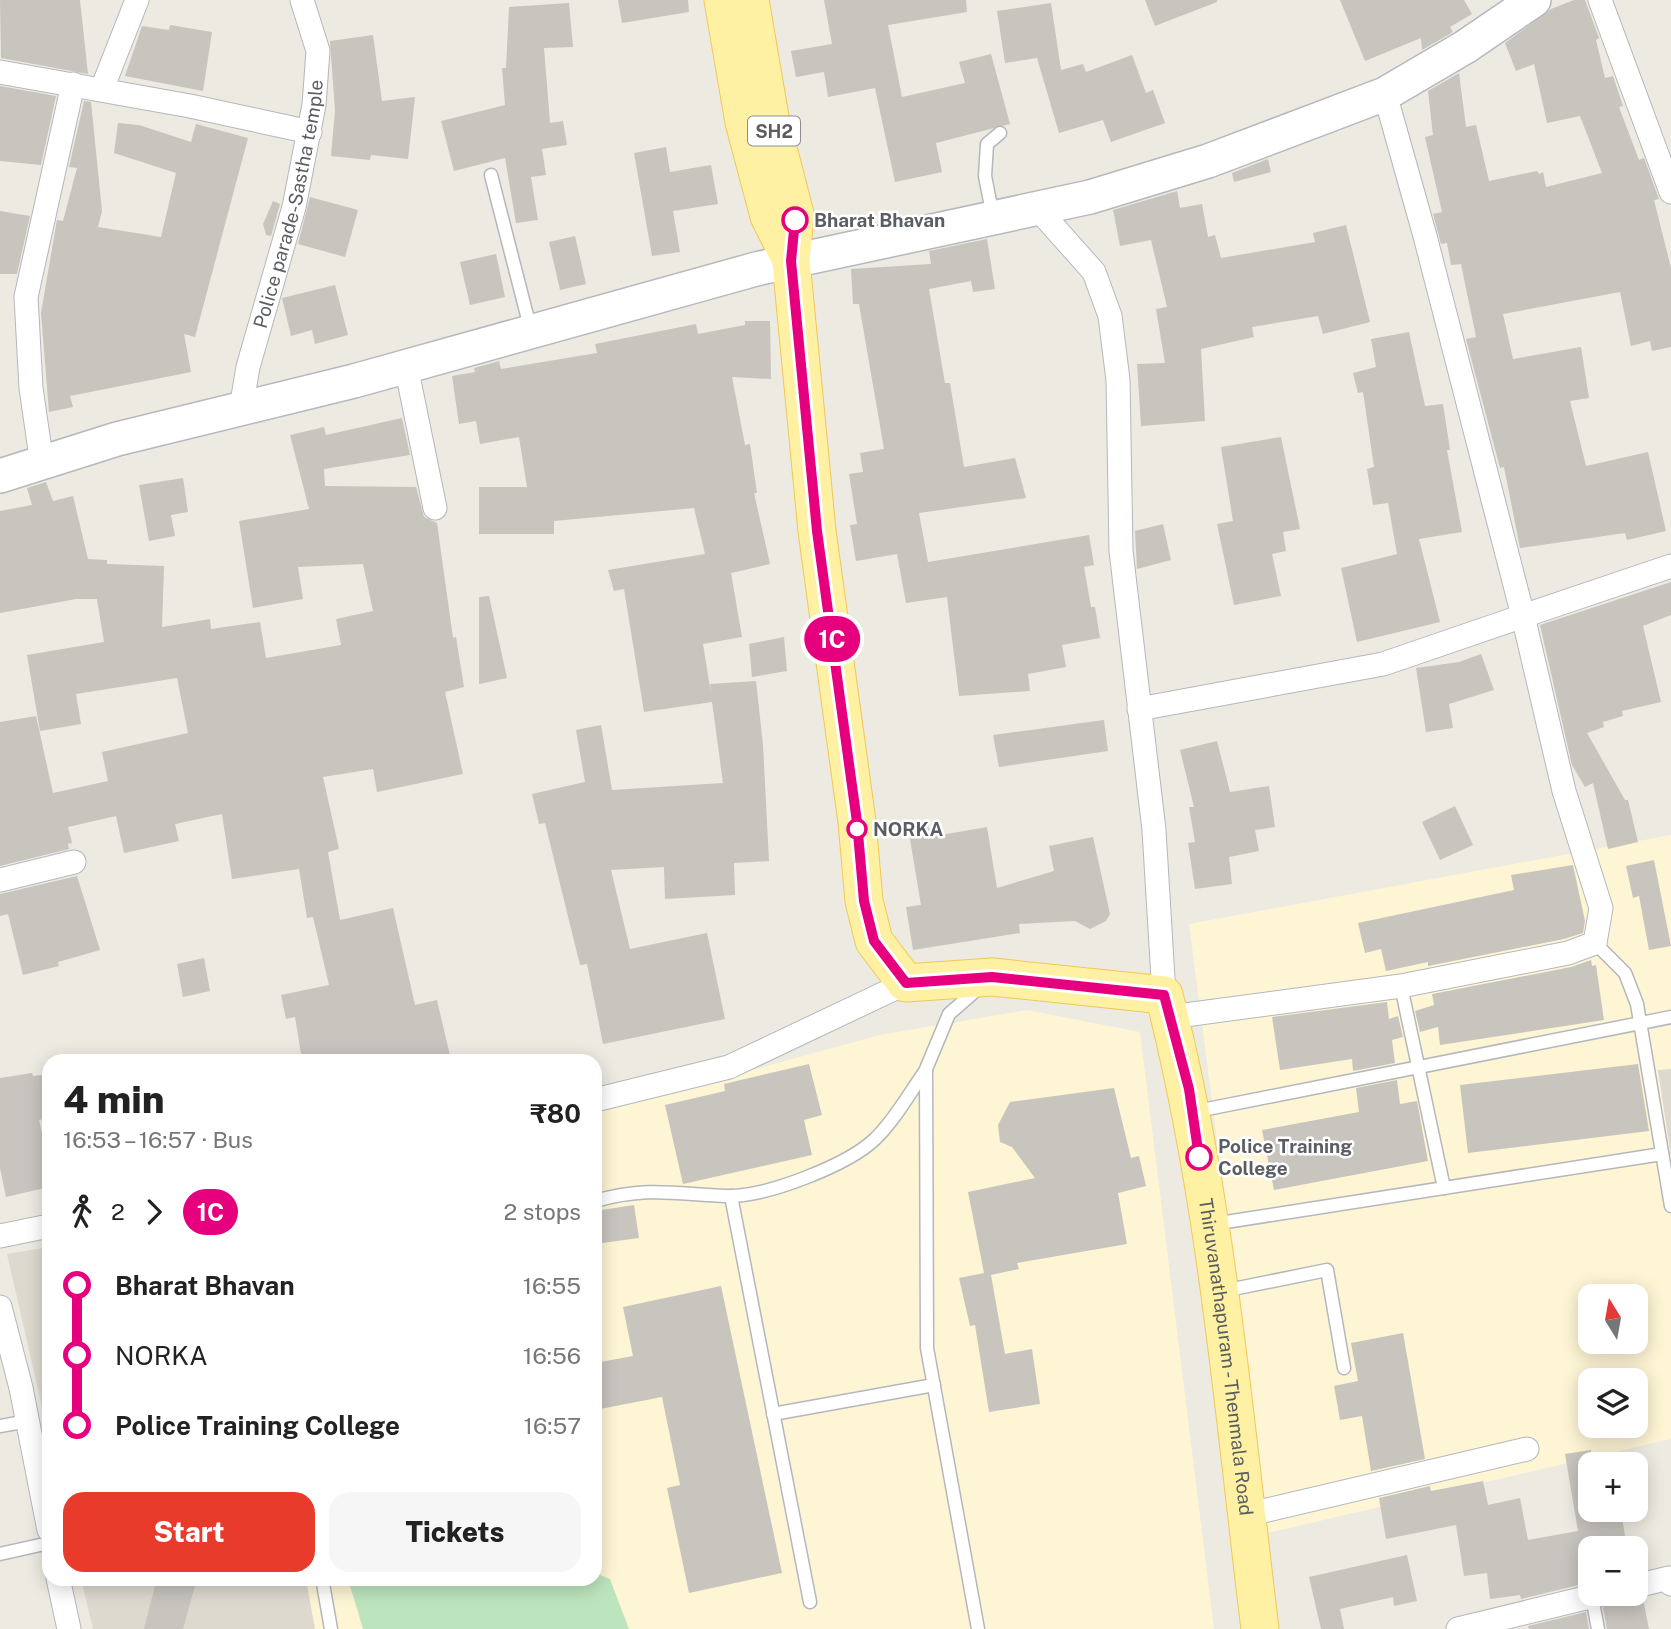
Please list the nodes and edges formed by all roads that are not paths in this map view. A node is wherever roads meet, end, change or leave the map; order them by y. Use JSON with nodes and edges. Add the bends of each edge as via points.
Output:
{"nodes":[{"id":1,"x":137,"y":0,"type":"edge"},
{"id":2,"x":302,"y":0,"type":"edge"},
{"id":3,"x":723,"y":0,"type":"edge"},
{"id":4,"x":750,"y":0,"type":"edge"},
{"id":5,"x":1534,"y":0,"type":"edge"},
{"id":6,"x":1600,"y":0,"type":"edge"},
{"id":7,"x":0,"y":72,"type":"edge"},
{"id":8,"x":73,"y":84,"type":"junction"},
{"id":9,"x":102,"y":89,"type":"junction"},
{"id":10,"x":1385,"y":94,"type":"junction"},
{"id":11,"x":310,"y":132,"type":"junction"},
{"id":12,"x":1000,"y":133,"type":"dead end"},
{"id":13,"x":491,"y":175,"type":"dead end"},
{"id":14,"x":1671,"y":192,"type":"edge"},
{"id":15,"x":1037,"y":208,"type":"junction"},
{"id":16,"x":993,"y":218,"type":"junction"},
{"id":17,"x":791,"y":261,"type":"junction"},
{"id":18,"x":531,"y":331,"type":"junction"},
{"id":19,"x":406,"y":366,"type":"junction"},
{"id":20,"x":241,"y":408,"type":"junction"},
{"id":21,"x":42,"y":464,"type":"junction"},
{"id":22,"x":0,"y":476,"type":"edge"},
{"id":23,"x":435,"y":508,"type":"dead end"},
{"id":24,"x":1671,"y":566,"type":"edge"},
{"id":25,"x":1523,"y":617,"type":"junction"},
{"id":26,"x":1139,"y":709,"type":"junction"},
{"id":27,"x":74,"y":862,"type":"dead end"},
{"id":28,"x":0,"y":880,"type":"edge"},
{"id":29,"x":1595,"y":943,"type":"junction"},
{"id":30,"x":992,"y":977,"type":"junction"},
{"id":31,"x":906,"y":983,"type":"junction"},
{"id":32,"x":1401,"y":986,"type":"junction"},
{"id":33,"x":1167,"y":1006,"type":"junction"},
{"id":34,"x":1671,"y":1017,"type":"edge"},
{"id":35,"x":1640,"y":1024,"type":"junction"},
{"id":36,"x":1418,"y":1067,"type":"junction"},
{"id":37,"x":926,"y":1069,"type":"junction"},
{"id":38,"x":602,"y":1098,"type":"edge"},
{"id":39,"x":1192,"y":1112,"type":"junction"},
{"id":40,"x":1662,"y":1154,"type":"junction"},
{"id":41,"x":1444,"y":1188,"type":"junction"},
{"id":42,"x":731,"y":1196,"type":"junction"},
{"id":43,"x":602,"y":1200,"type":"edge"},
{"id":44,"x":1671,"y":1206,"type":"edge"},
{"id":45,"x":1209,"y":1225,"type":"junction"},
{"id":46,"x":42,"y":1227,"type":"edge"},
{"id":47,"x":0,"y":1236,"type":"edge"},
{"id":48,"x":1219,"y":1292,"type":"junction"},
{"id":49,"x":0,"y":1307,"type":"edge"},
{"id":50,"x":1344,"y":1368,"type":"dead end"},
{"id":51,"x":934,"y":1385,"type":"junction"},
{"id":52,"x":773,"y":1414,"type":"junction"},
{"id":53,"x":28,"y":1421,"type":"junction"},
{"id":54,"x":0,"y":1426,"type":"edge"},
{"id":55,"x":1527,"y":1449,"type":"dead end"},
{"id":56,"x":42,"y":1494,"type":"edge"},
{"id":57,"x":1246,"y":1515,"type":"junction"},
{"id":58,"x":42,"y":1544,"type":"edge"},
{"id":59,"x":0,"y":1553,"type":"edge"},
{"id":60,"x":1648,"y":1583,"type":"edge"},
{"id":61,"x":1671,"y":1584,"type":"edge"},
{"id":62,"x":60,"y":1586,"type":"edge"},
{"id":63,"x":323,"y":1586,"type":"edge"},
{"id":64,"x":1578,"y":1601,"type":"edge"},
{"id":65,"x":810,"y":1602,"type":"dead end"},
{"id":66,"x":1597,"y":1606,"type":"edge"},
{"id":67,"x":69,"y":1629,"type":"edge"},
{"id":68,"x":331,"y":1629,"type":"edge"},
{"id":69,"x":978,"y":1629,"type":"edge"},
{"id":70,"x":1260,"y":1629,"type":"edge"},
{"id":71,"x":1458,"y":1629,"type":"edge"},
{"id":72,"x":1598,"y":1629,"type":"edge"}],
"edges":[{"from":1,"to":9,"type":"street"},
{"from":2,"to":11,"type":"street","name":"Police parade-Sastha temple","via":[[318,51]]},
{"from":3,"to":17,"type":"main road","via":[[748,135],[769,216]]},
{"from":4,"to":17,"type":"main road","number":"SH2","via":[[770,117],[795,214]]},
{"from":5,"to":10,"type":"street"},
{"from":6,"to":14,"type":"street"},
{"from":7,"to":8,"type":"street"},
{"from":8,"to":9,"type":"street"},
{"from":8,"to":21,"type":"street","via":[[26,297],[31,388]]},
{"from":9,"to":11,"type":"street"},
{"from":10,"to":15,"type":"street","via":[[1208,161]]},
{"from":10,"to":25,"type":"street"},
{"from":11,"to":20,"type":"street","name":"Police parade-Sastha temple"},
{"from":12,"to":16,"type":"lane","via":[[987,144],[985,176]]},
{"from":13,"to":18,"type":"lane"},
{"from":15,"to":16,"type":"street"},
{"from":15,"to":26,"type":"street","via":[[1094,272],[1110,316],[1118,380],[1121,551]]},
{"from":16,"to":17,"type":"street"},
{"from":17,"to":18,"type":"street"},
{"from":17,"to":31,"type":"main road","number":"SH2","via":[[817,531],[864,901],[874,941]]},
{"from":18,"to":19,"type":"street"},
{"from":19,"to":20,"type":"street"},
{"from":19,"to":23,"type":"street"},
{"from":20,"to":21,"type":"street","via":[[117,439]]},
{"from":21,"to":22,"type":"street"},
{"from":24,"to":25,"type":"street"},
{"from":25,"to":26,"type":"street","via":[[1383,664]]},
{"from":25,"to":29,"type":"street","via":[[1564,791],[1601,908]]},
{"from":26,"to":33,"type":"street"},
{"from":27,"to":28,"type":"street"},
{"from":29,"to":32,"type":"street","via":[[1568,953]]},
{"from":29,"to":35,"type":"lane","via":[[1625,973]]},
{"from":30,"to":31,"type":"main road"},
{"from":30,"to":33,"type":"main road"},
{"from":30,"to":37,"type":"lane","via":[[949,1014]]},
{"from":31,"to":38,"type":"street","via":[[729,1067]]},
{"from":32,"to":33,"type":"street"},
{"from":32,"to":36,"type":"lane"},
{"from":33,"to":39,"type":"main road","name":"Thiruvanathapuram - Thenmala Road"},
{"from":34,"to":35,"type":"lane"},
{"from":35,"to":36,"type":"lane"},
{"from":35,"to":40,"type":"lane"},
{"from":36,"to":39,"type":"lane"},
{"from":36,"to":41,"type":"lane"},
{"from":37,"to":42,"type":"lane","via":[[876,1139],[842,1164],[778,1187]]},
{"from":37,"to":51,"type":"lane","via":[[927,1348]]},
{"from":39,"to":45,"type":"main road","name":"Thiruvanathapuram - Thenmala Road"},
{"from":40,"to":41,"type":"lane"},
{"from":40,"to":44,"type":"lane"},
{"from":41,"to":45,"type":"lane"},
{"from":42,"to":43,"type":"lane","via":[[651,1190]]},
{"from":42,"to":52,"type":"lane"},
{"from":45,"to":48,"type":"main road","name":"Thiruvanathapuram - Thenmala Road"},
{"from":46,"to":47,"type":"street"},
{"from":48,"to":50,"type":"lane","via":[[1327,1270]]},
{"from":48,"to":57,"type":"main road","name":"Thiruvanathapuram - Thenmala Road"},
{"from":49,"to":53,"type":"street"},
{"from":51,"to":52,"type":"lane"},
{"from":51,"to":69,"type":"lane"},
{"from":52,"to":65,"type":"lane"},
{"from":53,"to":54,"type":"lane"},
{"from":53,"to":56,"type":"street"},
{"from":55,"to":57,"type":"street"},
{"from":57,"to":70,"type":"main road","name":"Thiruvanathapuram - Thenmala Road"},
{"from":58,"to":59,"type":"lane"},
{"from":60,"to":61,"type":"street","via":[[1670,1578]]},
{"from":62,"to":67,"type":"street"},
{"from":63,"to":68,"type":"lane"},
{"from":64,"to":71,"type":"street"},
{"from":66,"to":72,"type":"lane"}]}
